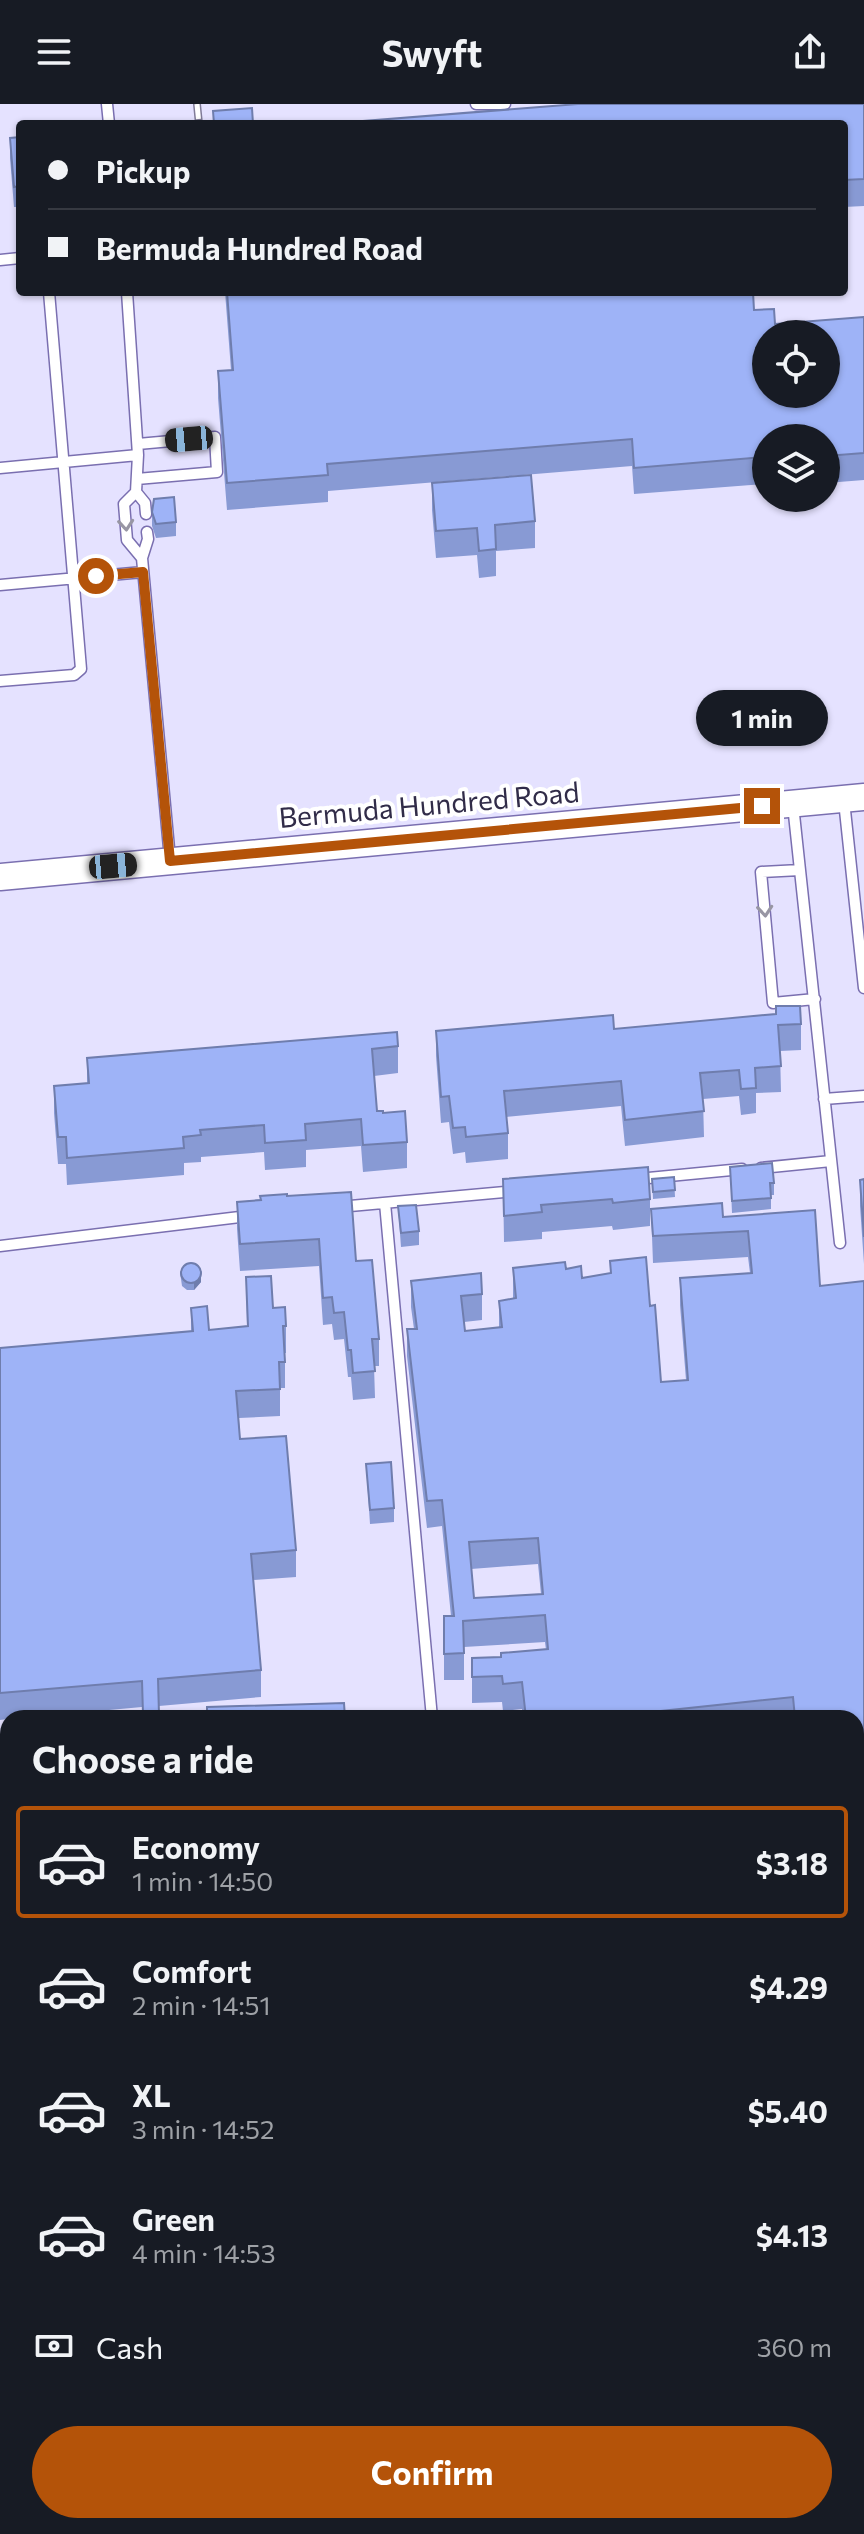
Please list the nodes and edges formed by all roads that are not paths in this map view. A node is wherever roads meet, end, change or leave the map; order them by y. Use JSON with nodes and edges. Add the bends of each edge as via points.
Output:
{"nodes":[{"id":1,"x":476,"y":104,"type":"edge"},
{"id":2,"x":505,"y":104,"type":"edge"},
{"id":3,"x":49,"y":296,"type":"edge"},
{"id":4,"x":127,"y":296,"type":"edge"},
{"id":5,"x":138,"y":450,"type":"junction"},
{"id":6,"x":63,"y":462,"type":"junction"},
{"id":7,"x":0,"y":468,"type":"edge"},
{"id":8,"x":137,"y":479,"type":"junction"},
{"id":9,"x":136,"y":492,"type":"junction"},
{"id":10,"x":146,"y":514,"type":"dead end"},
{"id":11,"x":147,"y":532,"type":"dead end"},
{"id":12,"x":142,"y":558,"type":"junction"},
{"id":13,"x":143,"y":572,"type":"junction"},
{"id":14,"x":73,"y":578,"type":"junction"},
{"id":15,"x":0,"y":585,"type":"edge"},
{"id":16,"x":0,"y":681,"type":"edge"},
{"id":17,"x":854,"y":798,"type":"edge"},
{"id":18,"x":793,"y":803,"type":"junction"},
{"id":19,"x":170,"y":861,"type":"junction"},
{"id":20,"x":800,"y":870,"type":"junction"},
{"id":21,"x":0,"y":877,"type":"edge"},
{"id":22,"x":864,"y":988,"type":"edge"},
{"id":23,"x":815,"y":999,"type":"junction"},
{"id":24,"x":864,"y":1096,"type":"edge"},
{"id":25,"x":824,"y":1099,"type":"junction"},
{"id":26,"x":831,"y":1161,"type":"junction"},
{"id":27,"x":624,"y":1181,"type":"edge"},
{"id":28,"x":529,"y":1190,"type":"edge"},
{"id":29,"x":385,"y":1203,"type":"junction"},
{"id":30,"x":328,"y":1209,"type":"edge"},
{"id":31,"x":255,"y":1215,"type":"edge"},
{"id":32,"x":840,"y":1243,"type":"dead end"},
{"id":33,"x":0,"y":1246,"type":"edge"},
{"id":34,"x":431,"y":1710,"type":"edge"}],
"edges":[{"from":1,"to":2,"type":"lane"},
{"from":3,"to":6,"type":"lane"},
{"from":4,"to":5,"type":"lane"},
{"from":5,"to":6,"type":"lane"},
{"from":5,"to":8,"type":"lane"},
{"from":5,"to":8,"type":"lane","via":[[215,437],[217,472]]},
{"from":6,"to":7,"type":"lane"},
{"from":6,"to":14,"type":"lane"},
{"from":8,"to":9,"type":"lane"},
{"from":9,"to":10,"type":"lane"},
{"from":9,"to":12,"type":"lane","one_way":true,"via":[[124,504],[127,540]]},
{"from":11,"to":12,"type":"lane"},
{"from":12,"to":13,"type":"lane"},
{"from":13,"to":14,"type":"lane"},
{"from":13,"to":19,"type":"lane"},
{"from":14,"to":15,"type":"lane"},
{"from":14,"to":16,"type":"lane","via":[[81,669],[74,675]]},
{"from":17,"to":18,"type":"street","name":"Bermuda Hundred Road"},
{"from":17,"to":22,"type":"lane"},
{"from":18,"to":19,"type":"street","name":"Bermuda Hundred Road"},
{"from":18,"to":20,"type":"lane"},
{"from":19,"to":21,"type":"street","name":"Bermuda Hundred Road"},
{"from":20,"to":23,"type":"lane"},
{"from":20,"to":23,"type":"lane","one_way":true,"via":[[761,872],[773,1003]]},
{"from":23,"to":25,"type":"lane"},
{"from":24,"to":25,"type":"lane"},
{"from":25,"to":26,"type":"lane"},
{"from":26,"to":27,"type":"lane"},
{"from":26,"to":32,"type":"lane"},
{"from":28,"to":29,"type":"lane"},
{"from":29,"to":30,"type":"lane"},
{"from":29,"to":34,"type":"lane"},
{"from":31,"to":33,"type":"lane"}]}
